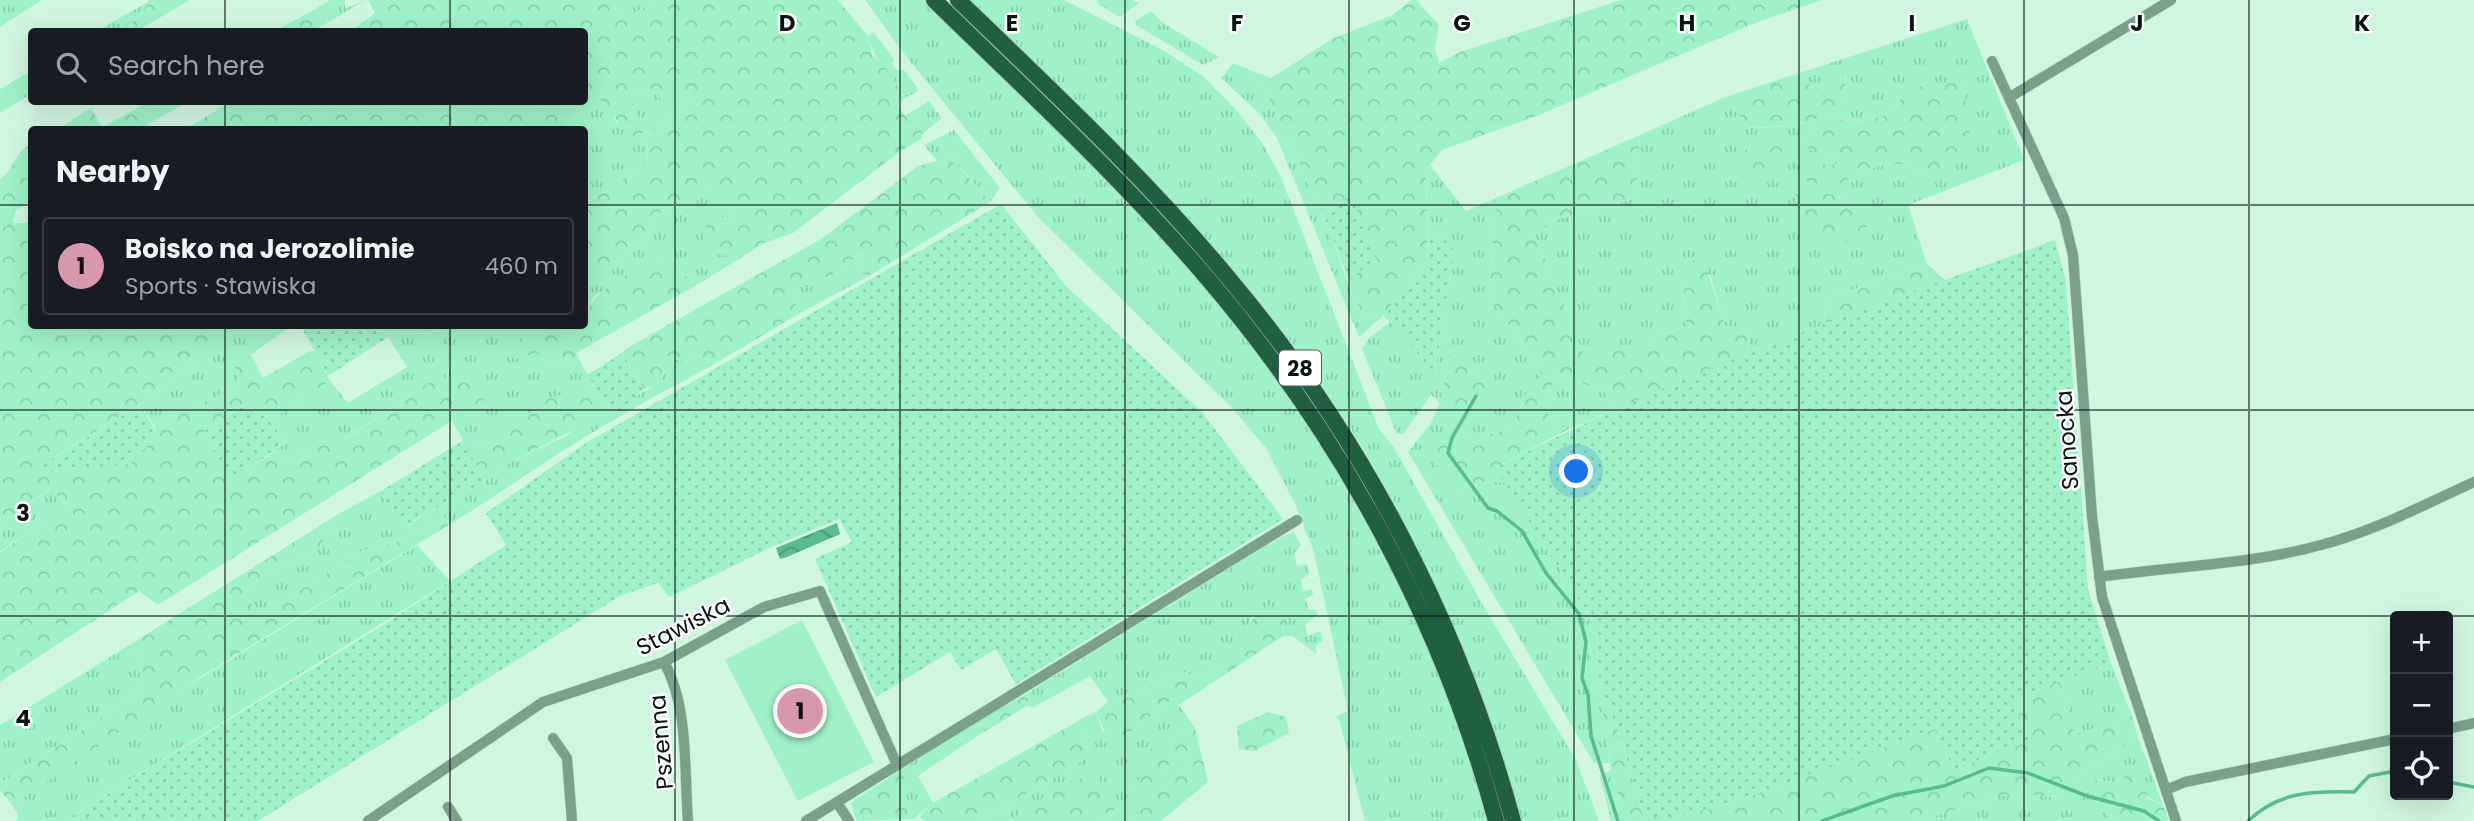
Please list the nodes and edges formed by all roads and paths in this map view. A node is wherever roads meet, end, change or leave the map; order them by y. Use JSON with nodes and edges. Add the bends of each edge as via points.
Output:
{"nodes":[{"id":1,"x":934,"y":0,"type":"edge"},
{"id":2,"x":958,"y":0,"type":"edge"},
{"id":3,"x":2171,"y":0,"type":"edge"},
{"id":4,"x":1992,"y":61,"type":"dead end"},
{"id":5,"x":2010,"y":97,"type":"junction"},
{"id":6,"x":2474,"y":482,"type":"edge"},
{"id":7,"x":1297,"y":520,"type":"dead end"},
{"id":8,"x":2099,"y":577,"type":"junction"},
{"id":9,"x":664,"y":662,"type":"junction"},
{"id":10,"x":2474,"y":723,"type":"edge"},
{"id":11,"x":2453,"y":728,"type":"edge"},
{"id":12,"x":553,"y":738,"type":"dead end"},
{"id":13,"x":2390,"y":740,"type":"edge"},
{"id":14,"x":897,"y":765,"type":"junction"},
{"id":15,"x":2166,"y":790,"type":"junction"},
{"id":16,"x":838,"y":804,"type":"junction"},
{"id":17,"x":448,"y":807,"type":"dead end"},
{"id":18,"x":368,"y":821,"type":"edge"},
{"id":19,"x":457,"y":821,"type":"edge"},
{"id":20,"x":572,"y":821,"type":"edge"},
{"id":21,"x":688,"y":821,"type":"edge"},
{"id":22,"x":806,"y":821,"type":"edge"},
{"id":23,"x":849,"y":821,"type":"edge"},
{"id":24,"x":1496,"y":821,"type":"edge"},
{"id":25,"x":1513,"y":821,"type":"edge"},
{"id":26,"x":2176,"y":821,"type":"edge"}],
"edges":[{"from":1,"to":24,"type":"main road","number":"28","via":[[1156,220],[1243,321],[1300,398],[1363,499],[1408,585],[1463,717]]},
{"from":2,"to":25,"type":"main road","number":"28","via":[[1175,217],[1248,301],[1320,397],[1380,494],[1444,623],[1486,731]]},
{"from":3,"to":5,"type":"street"},
{"from":4,"to":5,"type":"street","name":"Sanocka"},
{"from":5,"to":8,"type":"street","name":"Sanocka","via":[[2064,218],[2073,255]]},
{"from":6,"to":8,"type":"street","via":[[2395,519],[2321,545],[2284,554]]},
{"from":7,"to":14,"type":"street"},
{"from":8,"to":15,"type":"street","name":"Sanocka"},
{"from":9,"to":14,"type":"street","name":"Stawiska","via":[[764,607],[820,591]]},
{"from":9,"to":18,"type":"street","name":"Stawiska","via":[[543,702]]},
{"from":9,"to":21,"type":"street","name":"Pszenna","via":[[676,682]]},
{"from":10,"to":11,"type":"street"},
{"from":12,"to":20,"type":"street","via":[[568,758]]},
{"from":13,"to":15,"type":"street","via":[[2185,782]]},
{"from":14,"to":16,"type":"street"},
{"from":15,"to":26,"type":"street","name":"Sanocka"},
{"from":16,"to":22,"type":"street"},
{"from":16,"to":23,"type":"street"},
{"from":17,"to":19,"type":"street"}]}
